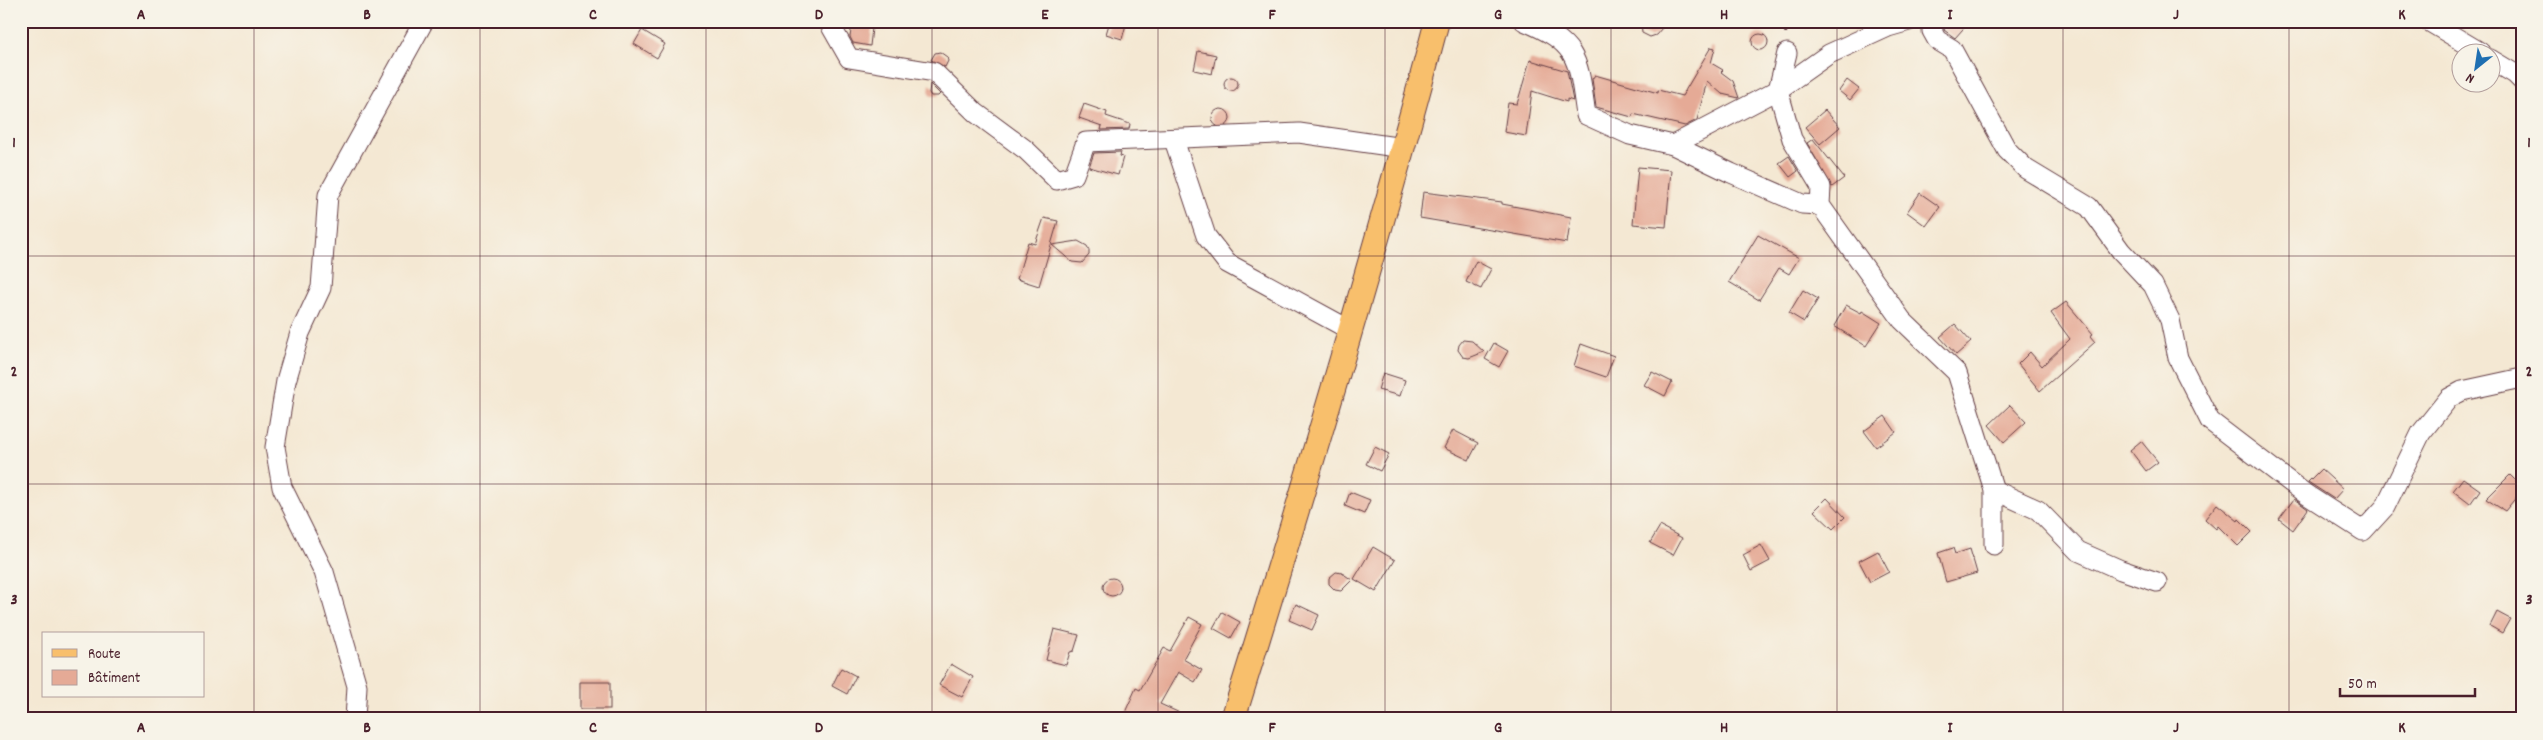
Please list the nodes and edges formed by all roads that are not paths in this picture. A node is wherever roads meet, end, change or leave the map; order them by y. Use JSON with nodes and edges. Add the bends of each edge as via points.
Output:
{"nodes":[{"id":1,"x":424,"y":21,"type":"edge"},
{"id":2,"x":828,"y":21,"type":"edge"},
{"id":3,"x":1437,"y":21,"type":"edge"},
{"id":4,"x":1524,"y":21,"type":"edge"},
{"id":5,"x":1909,"y":21,"type":"edge"},
{"id":6,"x":1935,"y":21,"type":"edge"},
{"id":7,"x":2428,"y":21,"type":"edge"},
{"id":8,"x":2463,"y":42,"type":"edge"},
{"id":9,"x":1787,"y":53,"type":"dead end"},
{"id":10,"x":2500,"y":65,"type":"edge"},
{"id":11,"x":2522,"y":81,"type":"edge"},
{"id":12,"x":1778,"y":90,"type":"junction"},
{"id":13,"x":1174,"y":140,"type":"junction"},
{"id":14,"x":1673,"y":145,"type":"junction"},
{"id":15,"x":1403,"y":148,"type":"junction"},
{"id":16,"x":1820,"y":205,"type":"junction"},
{"id":17,"x":1350,"y":330,"type":"junction"},
{"id":18,"x":2522,"y":378,"type":"edge"},
{"id":19,"x":1994,"y":490,"type":"junction"},
{"id":20,"x":1994,"y":545,"type":"dead end"},
{"id":21,"x":2156,"y":582,"type":"dead end"},
{"id":22,"x":355,"y":719,"type":"edge"},
{"id":23,"x":1233,"y":719,"type":"edge"}],
"edges":[{"from":1,"to":22,"type":"street","via":[[328,195],[320,288],[300,333],[286,380],[276,447],[282,487],[324,572],[357,686]]},
{"from":2,"to":13,"type":"street","via":[[849,58],[934,72],[976,113],[1026,150],[1057,180],[1074,175],[1086,142]]},
{"from":3,"to":15,"type":"main road"},
{"from":4,"to":14,"type":"street","via":[[1568,46],[1579,67],[1586,115],[1630,135]]},
{"from":5,"to":12,"type":"street","via":[[1829,54]]},
{"from":6,"to":18,"type":"street","via":[[1932,30],[1937,40],[1952,49],[2007,150],[2026,168],[2089,206],[2121,251],[2154,285],[2170,320],[2178,358],[2210,421],[2307,495],[2363,531],[2385,507],[2421,433],[2448,398],[2462,391]]},
{"from":7,"to":8,"type":"street"},
{"from":9,"to":12,"type":"street"},
{"from":10,"to":11,"type":"street"},
{"from":12,"to":14,"type":"street"},
{"from":12,"to":16,"type":"street","via":[[1792,139],[1821,187]]},
{"from":13,"to":15,"type":"street","via":[[1298,133]]},
{"from":13,"to":17,"type":"street","via":[[1206,236],[1227,263]]},
{"from":14,"to":16,"type":"street","via":[[1802,204]]},
{"from":15,"to":17,"type":"main road"},
{"from":16,"to":19,"type":"street","via":[[1902,320],[1958,373]]},
{"from":17,"to":23,"type":"main road","via":[[1306,485]]},
{"from":19,"to":20,"type":"street"},
{"from":19,"to":21,"type":"street","via":[[2038,510],[2078,551]]}]}
